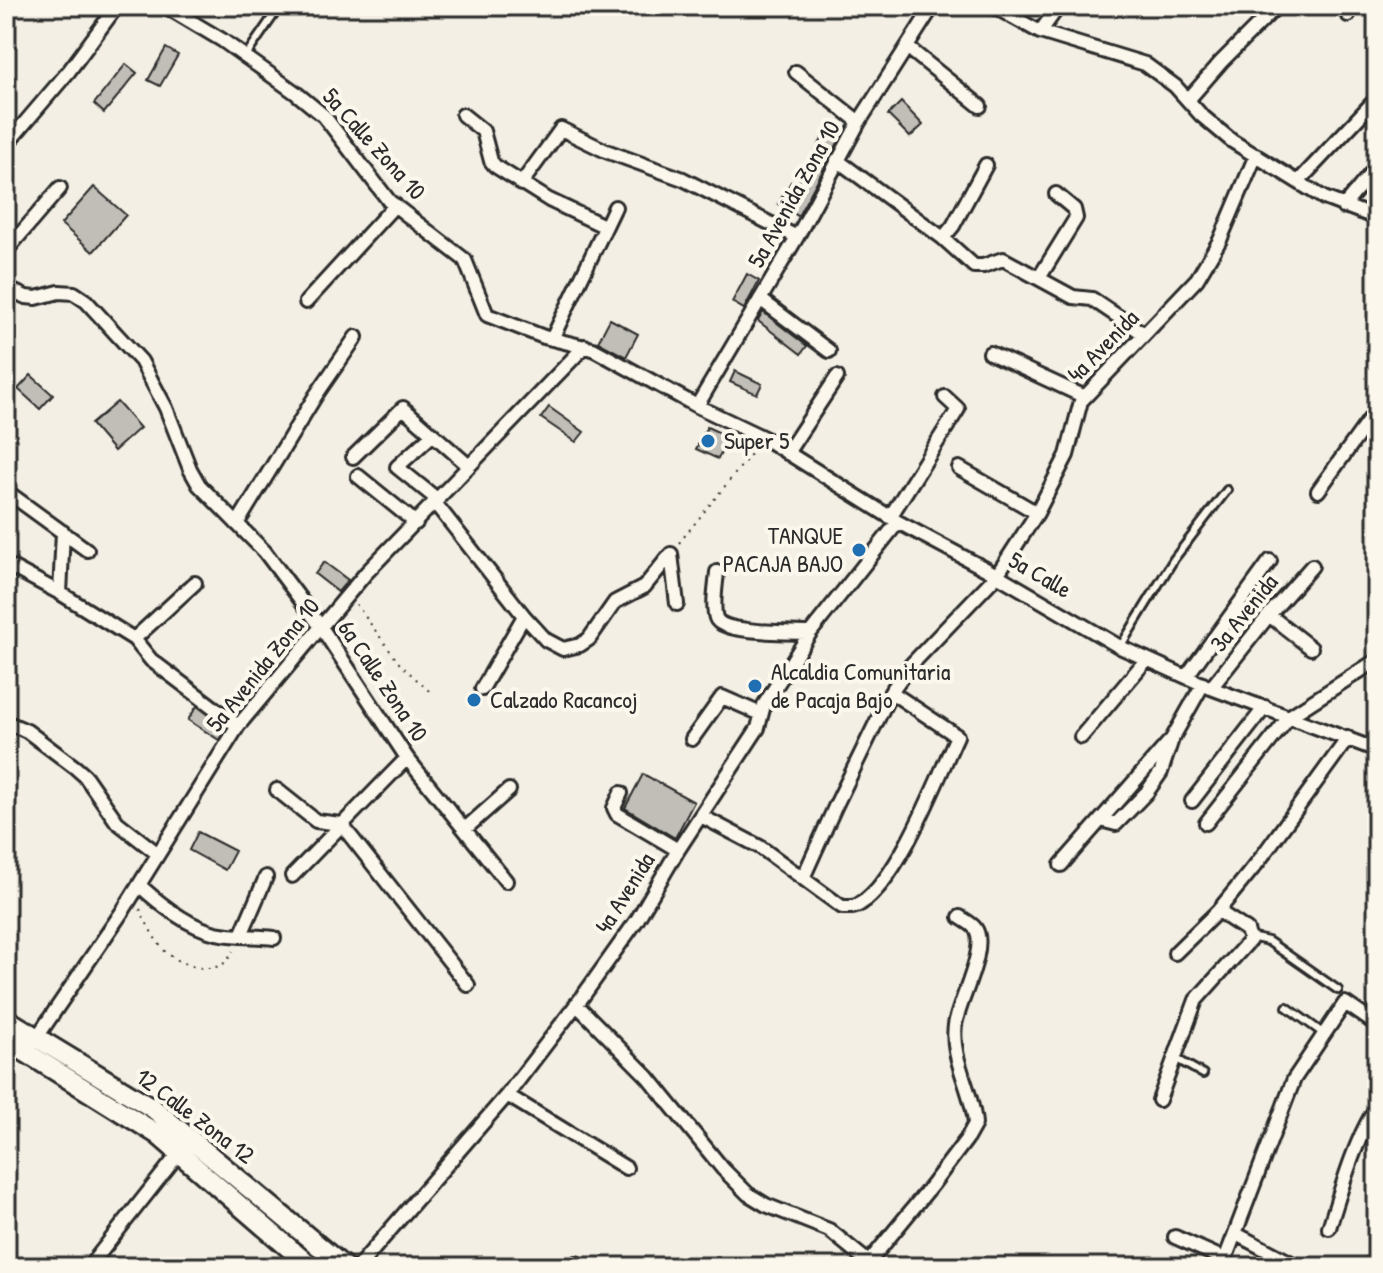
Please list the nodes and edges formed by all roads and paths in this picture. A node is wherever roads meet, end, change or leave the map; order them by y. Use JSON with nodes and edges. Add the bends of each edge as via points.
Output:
{"nodes":[{"id":1,"x":117,"y":6,"type":"edge"},
{"id":2,"x":165,"y":6,"type":"edge"},
{"id":3,"x":280,"y":6,"type":"edge"},
{"id":4,"x":933,"y":6,"type":"edge"},
{"id":5,"x":993,"y":6,"type":"edge"},
{"id":6,"x":1059,"y":6,"type":"edge"},
{"id":7,"x":1277,"y":6,"type":"edge"},
{"id":8,"x":1040,"y":32,"type":"junction"},
{"id":9,"x":907,"y":47,"type":"junction"},
{"id":10,"x":245,"y":57,"type":"junction"},
{"id":11,"x":796,"y":72,"type":"dead end"},
{"id":12,"x":1377,"y":98,"type":"edge"},
{"id":13,"x":1188,"y":100,"type":"junction"},
{"id":14,"x":980,"y":106,"type":"dead end"},
{"id":15,"x":463,"y":115,"type":"dead end"},
{"id":16,"x":859,"y":122,"type":"junction"},
{"id":17,"x":6,"y":145,"type":"edge"},
{"id":18,"x":1256,"y":155,"type":"junction"},
{"id":19,"x":837,"y":160,"type":"junction"},
{"id":20,"x":986,"y":165,"type":"dead end"},
{"id":21,"x":1377,"y":166,"type":"edge"},
{"id":22,"x":1298,"y":182,"type":"junction"},
{"id":23,"x":521,"y":184,"type":"junction"},
{"id":24,"x":60,"y":188,"type":"dead end"},
{"id":25,"x":1056,"y":194,"type":"dead end"},
{"id":26,"x":395,"y":205,"type":"junction"},
{"id":27,"x":615,"y":207,"type":"dead end"},
{"id":28,"x":1343,"y":207,"type":"junction"},
{"id":29,"x":1377,"y":218,"type":"edge"},
{"id":30,"x":604,"y":226,"type":"junction"},
{"id":31,"x":797,"y":237,"type":"junction"},
{"id":32,"x":943,"y":238,"type":"junction"},
{"id":33,"x":6,"y":251,"type":"edge"},
{"id":34,"x":1039,"y":278,"type":"junction"},
{"id":35,"x":6,"y":288,"type":"edge"},
{"id":36,"x":760,"y":299,"type":"junction"},
{"id":37,"x":306,"y":302,"type":"dead end"},
{"id":38,"x":1144,"y":334,"type":"junction"},
{"id":39,"x":356,"y":337,"type":"dead end"},
{"id":40,"x":552,"y":339,"type":"junction"},
{"id":41,"x":585,"y":346,"type":"junction"},
{"id":42,"x":829,"y":351,"type":"dead end"},
{"id":43,"x":990,"y":353,"type":"dead end"},
{"id":44,"x":837,"y":377,"type":"dead end"},
{"id":45,"x":1083,"y":396,"type":"junction"},
{"id":46,"x":945,"y":397,"type":"dead end"},
{"id":47,"x":697,"y":406,"type":"junction"},
{"id":48,"x":1377,"y":409,"type":"edge"},
{"id":49,"x":432,"y":435,"type":"junction"},
{"id":50,"x":764,"y":438,"type":"junction"},
{"id":51,"x":787,"y":453,"type":"junction"},
{"id":52,"x":353,"y":457,"type":"dead end"},
{"id":53,"x":469,"y":466,"type":"junction"},
{"id":54,"x":959,"y":468,"type":"dead end"},
{"id":55,"x":358,"y":476,"type":"dead end"},
{"id":56,"x":1227,"y":490,"type":"dead end"},
{"id":57,"x":6,"y":491,"type":"edge"},
{"id":58,"x":1318,"y":491,"type":"dead end"},
{"id":59,"x":436,"y":502,"type":"junction"},
{"id":60,"x":1037,"y":513,"type":"junction"},
{"id":61,"x":894,"y":520,"type":"junction"},
{"id":62,"x":416,"y":523,"type":"junction"},
{"id":63,"x":237,"y":524,"type":"junction"},
{"id":64,"x":63,"y":532,"type":"junction"},
{"id":65,"x":87,"y":550,"type":"dead end"},
{"id":66,"x":671,"y":554,"type":"junction"},
{"id":67,"x":1270,"y":561,"type":"dead end"},
{"id":68,"x":6,"y":564,"type":"edge"},
{"id":69,"x":1312,"y":566,"type":"dead end"},
{"id":70,"x":717,"y":572,"type":"dead end"},
{"id":71,"x":997,"y":575,"type":"junction"},
{"id":72,"x":195,"y":583,"type":"dead end"},
{"id":73,"x":60,"y":593,"type":"junction"},
{"id":74,"x":348,"y":594,"type":"junction"},
{"id":75,"x":677,"y":604,"type":"dead end"},
{"id":76,"x":1269,"y":615,"type":"junction"},
{"id":77,"x":524,"y":616,"type":"junction"},
{"id":78,"x":321,"y":627,"type":"junction"},
{"id":79,"x":810,"y":633,"type":"junction"},
{"id":80,"x":134,"y":639,"type":"junction"},
{"id":81,"x":1120,"y":647,"type":"junction"},
{"id":82,"x":1311,"y":648,"type":"dead end"},
{"id":83,"x":1147,"y":659,"type":"junction"},
{"id":84,"x":1377,"y":660,"type":"edge"},
{"id":85,"x":1186,"y":677,"type":"junction"},
{"id":86,"x":1207,"y":686,"type":"junction"},
{"id":87,"x":482,"y":689,"type":"dead end"},
{"id":88,"x":429,"y":691,"type":"dead end"},
{"id":89,"x":891,"y":692,"type":"junction"},
{"id":90,"x":1265,"y":707,"type":"junction"},
{"id":91,"x":761,"y":714,"type":"junction"},
{"id":92,"x":1290,"y":716,"type":"junction"},
{"id":93,"x":6,"y":722,"type":"edge"},
{"id":94,"x":238,"y":726,"type":"junction"},
{"id":95,"x":1081,"y":737,"type":"dead end"},
{"id":96,"x":1348,"y":738,"type":"junction"},
{"id":97,"x":692,"y":739,"type":"dead end"},
{"id":98,"x":1377,"y":750,"type":"edge"},
{"id":99,"x":407,"y":758,"type":"junction"},
{"id":100,"x":277,"y":790,"type":"dead end"},
{"id":101,"x":509,"y":790,"type":"dead end"},
{"id":102,"x":621,"y":793,"type":"dead end"},
{"id":103,"x":1192,"y":801,"type":"dead end"},
{"id":104,"x":701,"y":816,"type":"junction"},
{"id":105,"x":1206,"y":823,"type":"dead end"},
{"id":106,"x":341,"y":824,"type":"junction"},
{"id":107,"x":465,"y":829,"type":"junction"},
{"id":108,"x":678,"y":850,"type":"junction"},
{"id":109,"x":158,"y":854,"type":"junction"},
{"id":110,"x":1061,"y":865,"type":"dead end"},
{"id":111,"x":292,"y":876,"type":"dead end"},
{"id":112,"x":266,"y":877,"type":"dead end"},
{"id":113,"x":803,"y":878,"type":"junction"},
{"id":114,"x":506,"y":881,"type":"dead end"},
{"id":115,"x":136,"y":890,"type":"junction"},
{"id":116,"x":1218,"y":911,"type":"junction"},
{"id":117,"x":960,"y":917,"type":"dead end"},
{"id":118,"x":241,"y":935,"type":"junction"},
{"id":119,"x":1250,"y":937,"type":"junction"},
{"id":120,"x":274,"y":938,"type":"dead end"},
{"id":121,"x":1175,"y":953,"type":"dead end"},
{"id":122,"x":468,"y":985,"type":"dead end"},
{"id":123,"x":1338,"y":990,"type":"dead end"},
{"id":124,"x":576,"y":1004,"type":"junction"},
{"id":125,"x":1287,"y":1007,"type":"dead end"},
{"id":126,"x":6,"y":1019,"type":"edge"},
{"id":127,"x":1377,"y":1025,"type":"edge"},
{"id":128,"x":1324,"y":1034,"type":"junction"},
{"id":129,"x":6,"y":1040,"type":"edge"},
{"id":130,"x":31,"y":1045,"type":"junction"},
{"id":131,"x":1175,"y":1058,"type":"junction"},
{"id":132,"x":1203,"y":1074,"type":"dead end"},
{"id":133,"x":507,"y":1095,"type":"junction"},
{"id":134,"x":1159,"y":1100,"type":"dead end"},
{"id":135,"x":1377,"y":1107,"type":"edge"},
{"id":136,"x":180,"y":1152,"type":"junction"},
{"id":137,"x":626,"y":1168,"type":"dead end"},
{"id":138,"x":263,"y":1212,"type":"junction"},
{"id":139,"x":1329,"y":1228,"type":"dead end"},
{"id":140,"x":1236,"y":1234,"type":"junction"},
{"id":141,"x":1175,"y":1237,"type":"dead end"},
{"id":142,"x":866,"y":1264,"type":"edge"},
{"id":143,"x":89,"y":1267,"type":"edge"},
{"id":144,"x":311,"y":1267,"type":"edge"},
{"id":145,"x":344,"y":1267,"type":"edge"},
{"id":146,"x":358,"y":1267,"type":"edge"},
{"id":147,"x":1299,"y":1267,"type":"edge"}],
"edges":[{"from":1,"to":17,"type":"street"},
{"from":2,"to":10,"type":"street","name":"5a Calle Zona 10"},
{"from":3,"to":10,"type":"lane"},
{"from":4,"to":9,"type":"street","name":"5a Avenida Zona 10"},
{"from":5,"to":8,"type":"street"},
{"from":6,"to":8,"type":"street"},
{"from":7,"to":13,"type":"street"},
{"from":8,"to":13,"type":"street","via":[[1145,64]]},
{"from":9,"to":14,"type":"street"},
{"from":9,"to":16,"type":"street","name":"5a Avenida Zona 10"},
{"from":10,"to":26,"type":"street","name":"5a Calle Zona 10","via":[[324,116]]},
{"from":11,"to":16,"type":"street"},
{"from":12,"to":22,"type":"street"},
{"from":13,"to":18,"type":"street","via":[[1222,134]]},
{"from":15,"to":23,"type":"street","via":[[483,131],[495,166]]},
{"from":16,"to":19,"type":"street","name":"5a Avenida Zona 10"},
{"from":18,"to":22,"type":"street"},
{"from":18,"to":38,"type":"street","name":"4a Avenida","via":[[1220,240],[1197,279]]},
{"from":19,"to":31,"type":"street","name":"5a Avenida Zona 10"},
{"from":19,"to":32,"type":"street"},
{"from":20,"to":32,"type":"street"},
{"from":21,"to":28,"type":"street"},
{"from":22,"to":28,"type":"street"},
{"from":23,"to":30,"type":"street"},
{"from":23,"to":31,"type":"street","via":[[561,129],[683,179]]},
{"from":24,"to":33,"type":"street"},
{"from":25,"to":34,"type":"street","via":[[1074,209],[1076,218]]},
{"from":26,"to":37,"type":"street"},
{"from":26,"to":40,"type":"street","name":"5a Calle Zona 10","via":[[465,260],[487,315]]},
{"from":27,"to":30,"type":"street"},
{"from":28,"to":29,"type":"street"},
{"from":30,"to":40,"type":"street"},
{"from":31,"to":36,"type":"street","name":"5a Avenida Zona 10"},
{"from":32,"to":34,"type":"street","via":[[974,266],[1003,259]]},
{"from":34,"to":38,"type":"street","via":[[1073,297],[1092,299]]},
{"from":35,"to":63,"type":"street","name":"6a Calle Zona 10","via":[[36,298],[74,293],[86,301],[141,361],[190,469]]},
{"from":36,"to":42,"type":"street"},
{"from":36,"to":47,"type":"street","name":"5a Avenida Zona 10"},
{"from":38,"to":45,"type":"street","name":"4a Avenida"},
{"from":39,"to":63,"type":"street"},
{"from":40,"to":41,"type":"street","name":"5a Calle Zona 10"},
{"from":41,"to":47,"type":"street","name":"5a Calle Zona 10"},
{"from":41,"to":53,"type":"street","name":"5a Avenida Zona 10"},
{"from":43,"to":45,"type":"street"},
{"from":44,"to":51,"type":"street"},
{"from":45,"to":60,"type":"street","name":"4a Avenida","via":[[1067,455]]},
{"from":46,"to":61,"type":"street","name":"4a Avenida","via":[[958,409]]},
{"from":47,"to":50,"type":"street","name":"5a Calle"},
{"from":48,"to":58,"type":"street"},
{"from":49,"to":52,"type":"street","via":[[403,408]]},
{"from":49,"to":53,"type":"street"},
{"from":49,"to":59,"type":"street","via":[[397,467]]},
{"from":50,"to":51,"type":"street","name":"5a Calle"},
{"from":50,"to":66,"type":"path"},
{"from":51,"to":61,"type":"street","name":"5a Calle"},
{"from":53,"to":59,"type":"street","name":"5a Avenida Zona 10"},
{"from":54,"to":60,"type":"street"},
{"from":55,"to":62,"type":"street"},
{"from":56,"to":81,"type":"lane","via":[[1174,559]]},
{"from":57,"to":64,"type":"street"},
{"from":59,"to":62,"type":"street","name":"5a Avenida Zona 10"},
{"from":59,"to":77,"type":"street"},
{"from":60,"to":71,"type":"street","name":"4a Avenida"},
{"from":61,"to":71,"type":"street","name":"5a Calle"},
{"from":61,"to":79,"type":"street","name":"4a Avenida"},
{"from":62,"to":74,"type":"street","name":"5a Avenida Zona 10"},
{"from":63,"to":78,"type":"street","name":"6a Calle Zona 10","via":[[265,552]]},
{"from":64,"to":65,"type":"street"},
{"from":64,"to":73,"type":"street"},
{"from":66,"to":75,"type":"street"},
{"from":66,"to":77,"type":"street","via":[[644,587],[615,602],[580,645],[555,646]]},
{"from":67,"to":85,"type":"street"},
{"from":68,"to":73,"type":"street"},
{"from":69,"to":76,"type":"street","name":"3a Avenida"},
{"from":70,"to":79,"type":"street","via":[[715,616],[722,625]]},
{"from":71,"to":81,"type":"street","name":"5a Calle"},
{"from":71,"to":89,"type":"street","name":"4a Avenida"},
{"from":72,"to":80,"type":"street"},
{"from":73,"to":80,"type":"street"},
{"from":74,"to":78,"type":"street","name":"5a Avenida Zona 10"},
{"from":74,"to":88,"type":"path","via":[[399,663]]},
{"from":76,"to":82,"type":"street"},
{"from":76,"to":86,"type":"street","name":"3a Avenida"},
{"from":77,"to":87,"type":"street"},
{"from":78,"to":94,"type":"street","name":"5a Avenida Zona 10"},
{"from":78,"to":99,"type":"street","name":"6a Calle Zona 10"},
{"from":79,"to":91,"type":"street","name":"4a Avenida"},
{"from":80,"to":94,"type":"street","via":[[151,660]]},
{"from":81,"to":83,"type":"street","name":"5a Calle"},
{"from":83,"to":85,"type":"street","name":"5a Calle"},
{"from":83,"to":95,"type":"street"},
{"from":84,"to":92,"type":"street"},
{"from":85,"to":86,"type":"street","name":"5a Calle"},
{"from":86,"to":90,"type":"street","name":"5a Calle"},
{"from":86,"to":110,"type":"street","name":"3a Avenida","via":[[1172,739],[1164,766],[1147,792],[1116,824],[1101,820]]},
{"from":89,"to":113,"type":"street","name":"4a Avenida"},
{"from":89,"to":113,"type":"street","via":[[957,736],[897,861],[869,897],[859,905],[842,907]]},
{"from":90,"to":92,"type":"street","name":"5a Calle"},
{"from":90,"to":103,"type":"street"},
{"from":91,"to":97,"type":"street","via":[[722,697]]},
{"from":91,"to":104,"type":"street","name":"4a Avenida","via":[[758,728]]},
{"from":92,"to":96,"type":"street","name":"5a Calle"},
{"from":92,"to":105,"type":"street"},
{"from":93,"to":109,"type":"street","via":[[27,731],[85,776],[117,822]]},
{"from":94,"to":109,"type":"street","name":"5a Avenida Zona 10"},
{"from":96,"to":98,"type":"street","name":"5a Calle"},
{"from":96,"to":116,"type":"street"},
{"from":99,"to":106,"type":"street"},
{"from":99,"to":107,"type":"street","name":"6a Calle Zona 10"},
{"from":100,"to":106,"type":"street","via":[[316,821]]},
{"from":101,"to":107,"type":"street"},
{"from":102,"to":108,"type":"street","via":[[614,808],[617,814]]},
{"from":104,"to":108,"type":"street","name":"4a Avenida"},
{"from":104,"to":113,"type":"street","via":[[760,847]]},
{"from":106,"to":111,"type":"street"},
{"from":106,"to":122,"type":"street"},
{"from":107,"to":114,"type":"street","name":"6a Calle Zona 10"},
{"from":108,"to":124,"type":"street","name":"4a Avenida","via":[[637,920]]},
{"from":109,"to":115,"type":"street","name":"5a Avenida Zona 10"},
{"from":112,"to":118,"type":"street"},
{"from":115,"to":118,"type":"street","via":[[202,928]]},
{"from":115,"to":118,"type":"path","via":[[163,950],[187,964],[220,966]]},
{"from":115,"to":130,"type":"street","name":"5a Avenida Zona 10"},
{"from":116,"to":119,"type":"street"},
{"from":116,"to":121,"type":"street"},
{"from":117,"to":142,"type":"street","via":[[976,929],[978,939],[954,1033],[975,1124]]},
{"from":118,"to":120,"type":"street"},
{"from":119,"to":123,"type":"lane","via":[[1268,941]]},
{"from":119,"to":131,"type":"street","via":[[1196,1000]]},
{"from":124,"to":133,"type":"street","name":"4a Avenida"},
{"from":124,"to":142,"type":"street","via":[[648,1077],[748,1194],[829,1230]]},
{"from":125,"to":128,"type":"lane"},
{"from":126,"to":130,"type":"street","name":"12 Calle Zona 12"},
{"from":127,"to":128,"type":"street","via":[[1345,1003]]},
{"from":128,"to":140,"type":"street","via":[[1287,1094]]},
{"from":129,"to":130,"type":"street","name":"12 Calle Zona 12"},
{"from":130,"to":136,"type":"street","name":"12 Calle Zona 12"},
{"from":130,"to":138,"type":"street","name":"12 Calle Zona 12","via":[[154,1109]]},
{"from":131,"to":132,"type":"lane"},
{"from":131,"to":134,"type":"street"},
{"from":133,"to":137,"type":"street"},
{"from":133,"to":146,"type":"street","name":"4a Avenida"},
{"from":135,"to":139,"type":"street"},
{"from":136,"to":138,"type":"street","name":"12 Calle Zona 12"},
{"from":136,"to":143,"type":"street"},
{"from":138,"to":144,"type":"street","name":"12 Calle Zona 12"},
{"from":138,"to":145,"type":"street","name":"12 Calle Zona 12"},
{"from":140,"to":141,"type":"street","via":[[1222,1258]]},
{"from":140,"to":147,"type":"street"}]}
